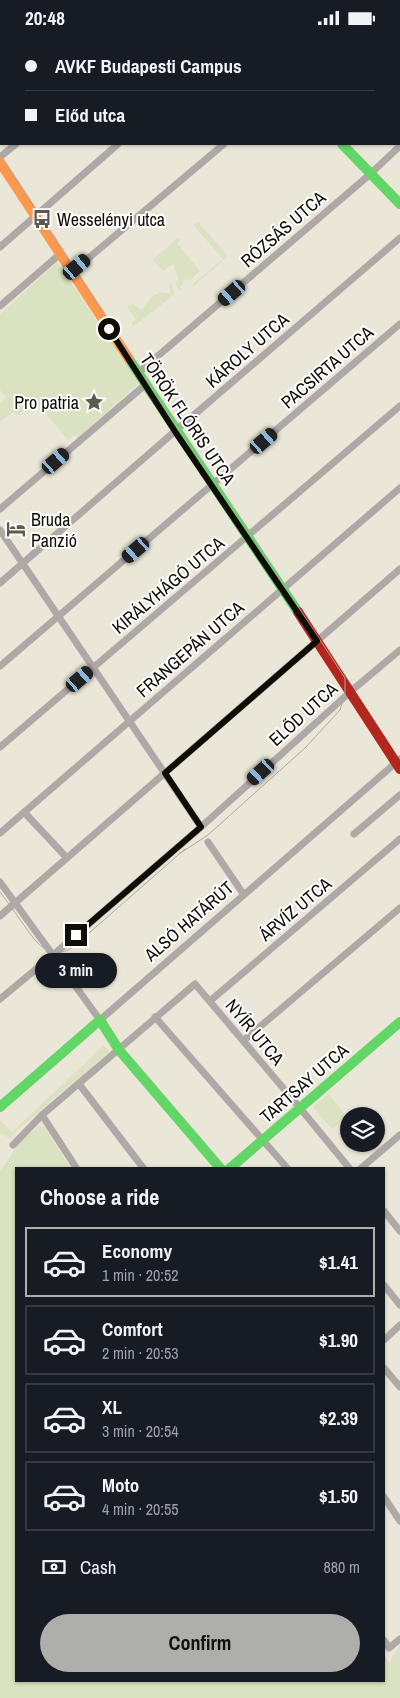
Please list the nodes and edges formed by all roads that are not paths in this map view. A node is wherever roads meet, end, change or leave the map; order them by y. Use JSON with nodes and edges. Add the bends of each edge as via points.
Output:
{"nodes":[{"id":1,"x":15,"y":145,"type":"edge"},
{"id":2,"x":117,"y":145,"type":"edge"},
{"id":3,"x":223,"y":145,"type":"edge"},
{"id":4,"x":343,"y":145,"type":"edge"},
{"id":5,"x":400,"y":146,"type":"edge"},
{"id":6,"x":0,"y":157,"type":"edge"},
{"id":7,"x":0,"y":162,"type":"edge"},
{"id":8,"x":370,"y":173,"type":"junction"},
{"id":9,"x":400,"y":204,"type":"edge"},
{"id":10,"x":36,"y":216,"type":"junction"},
{"id":11,"x":400,"y":238,"type":"edge"},
{"id":12,"x":0,"y":247,"type":"edge"},
{"id":13,"x":60,"y":254,"type":"junction"},
{"id":14,"x":72,"y":272,"type":"junction"},
{"id":15,"x":0,"y":306,"type":"edge"},
{"id":16,"x":400,"y":324,"type":"edge"},
{"id":17,"x":138,"y":373,"type":"junction"},
{"id":18,"x":145,"y":385,"type":"junction"},
{"id":19,"x":400,"y":406,"type":"edge"},
{"id":20,"x":175,"y":430,"type":"junction"},
{"id":21,"x":212,"y":485,"type":"junction"},
{"id":22,"x":400,"y":488,"type":"edge"},
{"id":23,"x":0,"y":509,"type":"edge"},
{"id":24,"x":0,"y":530,"type":"edge"},
{"id":25,"x":247,"y":537,"type":"junction"},
{"id":26,"x":22,"y":564,"type":"junction"},
{"id":27,"x":400,"y":569,"type":"edge"},
{"id":28,"x":0,"y":583,"type":"edge"},
{"id":29,"x":282,"y":589,"type":"junction"},
{"id":30,"x":59,"y":616,"type":"junction"},
{"id":31,"x":317,"y":641,"type":"junction"},
{"id":32,"x":400,"y":650,"type":"edge"},
{"id":33,"x":0,"y":666,"type":"edge"},
{"id":34,"x":93,"y":667,"type":"junction"},
{"id":35,"x":350,"y":692,"type":"junction"},
{"id":36,"x":130,"y":720,"type":"junction"},
{"id":37,"x":0,"y":747,"type":"edge"},
{"id":38,"x":399,"y":764,"type":"edge"},
{"id":39,"x":165,"y":773,"type":"junction"},
{"id":40,"x":400,"y":795,"type":"edge"},
{"id":41,"x":24,"y":812,"type":"junction"},
{"id":42,"x":201,"y":827,"type":"junction"},
{"id":43,"x":0,"y":833,"type":"edge"},
{"id":44,"x":354,"y":834,"type":"dead end"},
{"id":45,"x":400,"y":839,"type":"edge"},
{"id":46,"x":208,"y":842,"type":"dead end"},
{"id":47,"x":67,"y":859,"type":"junction"},
{"id":48,"x":0,"y":882,"type":"edge"},
{"id":49,"x":244,"y":895,"type":"junction"},
{"id":50,"x":15,"y":902,"type":"junction"},
{"id":51,"x":400,"y":908,"type":"edge"},
{"id":52,"x":0,"y":916,"type":"edge"},
{"id":53,"x":53,"y":955,"type":"junction"},
{"id":54,"x":0,"y":999,"type":"edge"},
{"id":55,"x":210,"y":1001,"type":"junction"},
{"id":56,"x":155,"y":1017,"type":"junction"},
{"id":57,"x":100,"y":1020,"type":"junction"},
{"id":58,"x":400,"y":1022,"type":"edge"},
{"id":59,"x":243,"y":1041,"type":"junction"},
{"id":60,"x":116,"y":1046,"type":"junction"},
{"id":61,"x":78,"y":1084,"type":"junction"},
{"id":62,"x":0,"y":1107,"type":"edge"},
{"id":63,"x":300,"y":1107,"type":"junction"},
{"id":64,"x":42,"y":1115,"type":"junction"},
{"id":65,"x":400,"y":1135,"type":"edge"},
{"id":66,"x":263,"y":1139,"type":"junction"},
{"id":67,"x":13,"y":1145,"type":"dead end"},
{"id":68,"x":76,"y":1167,"type":"edge"},
{"id":69,"x":142,"y":1167,"type":"edge"},
{"id":70,"x":219,"y":1167,"type":"edge"},
{"id":71,"x":231,"y":1167,"type":"edge"},
{"id":72,"x":286,"y":1167,"type":"edge"},
{"id":73,"x":348,"y":1167,"type":"edge"},
{"id":74,"x":362,"y":1167,"type":"edge"},
{"id":75,"x":385,"y":1212,"type":"edge"},
{"id":76,"x":400,"y":1231,"type":"edge"},
{"id":77,"x":385,"y":1286,"type":"edge"},
{"id":78,"x":400,"y":1305,"type":"edge"},
{"id":79,"x":400,"y":1325,"type":"edge"},
{"id":80,"x":385,"y":1339,"type":"edge"},
{"id":81,"x":385,"y":1368,"type":"edge"},
{"id":82,"x":400,"y":1387,"type":"edge"},
{"id":83,"x":385,"y":1498,"type":"edge"},
{"id":84,"x":400,"y":1521,"type":"edge"},
{"id":85,"x":400,"y":1639,"type":"edge"},
{"id":86,"x":385,"y":1642,"type":"edge"}],
"edges":[{"from":1,"to":6,"type":"street"},
{"from":2,"to":10,"type":"street"},
{"from":3,"to":14,"type":"street"},
{"from":4,"to":8,"type":"street"},
{"from":5,"to":8,"type":"street","name":"RÓZSÁS UTCA"},
{"from":7,"to":10,"type":"street","name":"TÖRÖK FLÓRIS UTCA"},
{"from":8,"to":9,"type":"street"},
{"from":8,"to":17,"type":"street","name":"RÓZSÁS UTCA"},
{"from":10,"to":12,"type":"street"},
{"from":10,"to":13,"type":"street","name":"TÖRÖK FLÓRIS UTCA"},
{"from":11,"to":20,"type":"street","name":"KÁROLY UTCA"},
{"from":13,"to":14,"type":"street","name":"TÖRÖK FLÓRIS UTCA"},
{"from":13,"to":15,"type":"street"},
{"from":14,"to":17,"type":"street","name":"TÖRÖK FLÓRIS UTCA"},
{"from":16,"to":21,"type":"street","name":"PACSIRTA UTCA"},
{"from":17,"to":18,"type":"street","name":"TÖRÖK FLÓRIS UTCA"},
{"from":18,"to":20,"type":"street","name":"TÖRÖK FLÓRIS UTCA"},
{"from":18,"to":23,"type":"street"},
{"from":19,"to":25,"type":"street","name":"KIRÁLYHÁGÓ UTCA"},
{"from":20,"to":21,"type":"street","name":"TÖRÖK FLÓRIS UTCA"},
{"from":20,"to":26,"type":"street","name":"KÁROLY UTCA"},
{"from":21,"to":25,"type":"street","name":"TÖRÖK FLÓRIS UTCA"},
{"from":21,"to":30,"type":"street","name":"PACSIRTA UTCA"},
{"from":22,"to":29,"type":"street","name":"FRANGEPÁN UTCA"},
{"from":24,"to":26,"type":"street"},
{"from":25,"to":29,"type":"street","name":"TÖRÖK FLÓRIS UTCA"},
{"from":25,"to":34,"type":"street","name":"KIRÁLYHÁGÓ UTCA"},
{"from":26,"to":28,"type":"street","name":"KÁROLY UTCA"},
{"from":26,"to":30,"type":"street"},
{"from":27,"to":31,"type":"street"},
{"from":29,"to":31,"type":"street","name":"TÖRÖK FLÓRIS UTCA"},
{"from":29,"to":36,"type":"street","name":"FRANGEPÁN UTCA"},
{"from":30,"to":33,"type":"street","name":"PACSIRTA UTCA"},
{"from":30,"to":34,"type":"street"},
{"from":31,"to":35,"type":"street","name":"TÖRÖK FLÓRIS UTCA"},
{"from":31,"to":39,"type":"street"},
{"from":32,"to":35,"type":"street","name":"ELŐD UTCA"},
{"from":34,"to":36,"type":"street"},
{"from":34,"to":37,"type":"street","name":"KIRÁLYHÁGÓ UTCA"},
{"from":35,"to":38,"type":"street","name":"TÖRÖK FLÓRIS UTCA"},
{"from":35,"to":42,"type":"street","name":"ELŐD UTCA"},
{"from":36,"to":39,"type":"street"},
{"from":36,"to":41,"type":"street","name":"FRANGEPÁN UTCA"},
{"from":38,"to":49,"type":"street","name":"ALSÓ HATÁRÚT"},
{"from":39,"to":42,"type":"street"},
{"from":39,"to":47,"type":"street"},
{"from":40,"to":44,"type":"street"},
{"from":41,"to":43,"type":"street","name":"FRANGEPÁN UTCA"},
{"from":41,"to":47,"type":"street"},
{"from":42,"to":53,"type":"street","name":"ELŐD UTCA"},
{"from":45,"to":55,"type":"street","name":"ÁRVÍZ UTCA"},
{"from":46,"to":49,"type":"street"},
{"from":47,"to":50,"type":"street"},
{"from":48,"to":50,"type":"street"},
{"from":49,"to":57,"type":"street","name":"ALSÓ HATÁRÚT"},
{"from":50,"to":52,"type":"street"},
{"from":50,"to":53,"type":"street"},
{"from":51,"to":59,"type":"street"},
{"from":53,"to":54,"type":"street","name":"ELŐD UTCA"},
{"from":53,"to":57,"type":"street"},
{"from":55,"to":56,"type":"street","name":"NYÍR UTCA","via":[[195,983]]},
{"from":55,"to":59,"type":"street","name":"NYÍR UTCA"},
{"from":56,"to":60,"type":"street"},
{"from":56,"to":66,"type":"street"},
{"from":57,"to":60,"type":"street"},
{"from":57,"to":62,"type":"street","name":"ALSÓ HATÁRÚT"},
{"from":58,"to":63,"type":"street","name":"TARTSAY UTCA"},
{"from":59,"to":63,"type":"street","name":"NYÍR UTCA"},
{"from":60,"to":61,"type":"street"},
{"from":60,"to":70,"type":"street"},
{"from":61,"to":64,"type":"street"},
{"from":61,"to":69,"type":"street"},
{"from":63,"to":66,"type":"street","name":"TARTSAY UTCA"},
{"from":63,"to":73,"type":"street","name":"NYÍR UTCA"},
{"from":64,"to":67,"type":"street"},
{"from":64,"to":68,"type":"street"},
{"from":65,"to":74,"type":"street"},
{"from":66,"to":71,"type":"street","name":"TARTSAY UTCA"},
{"from":66,"to":72,"type":"street"},
{"from":75,"to":76,"type":"street"},
{"from":77,"to":78,"type":"street"},
{"from":79,"to":80,"type":"street"},
{"from":81,"to":82,"type":"street"},
{"from":83,"to":84,"type":"street"},
{"from":85,"to":86,"type":"street","via":[[389,1648]]}]}
